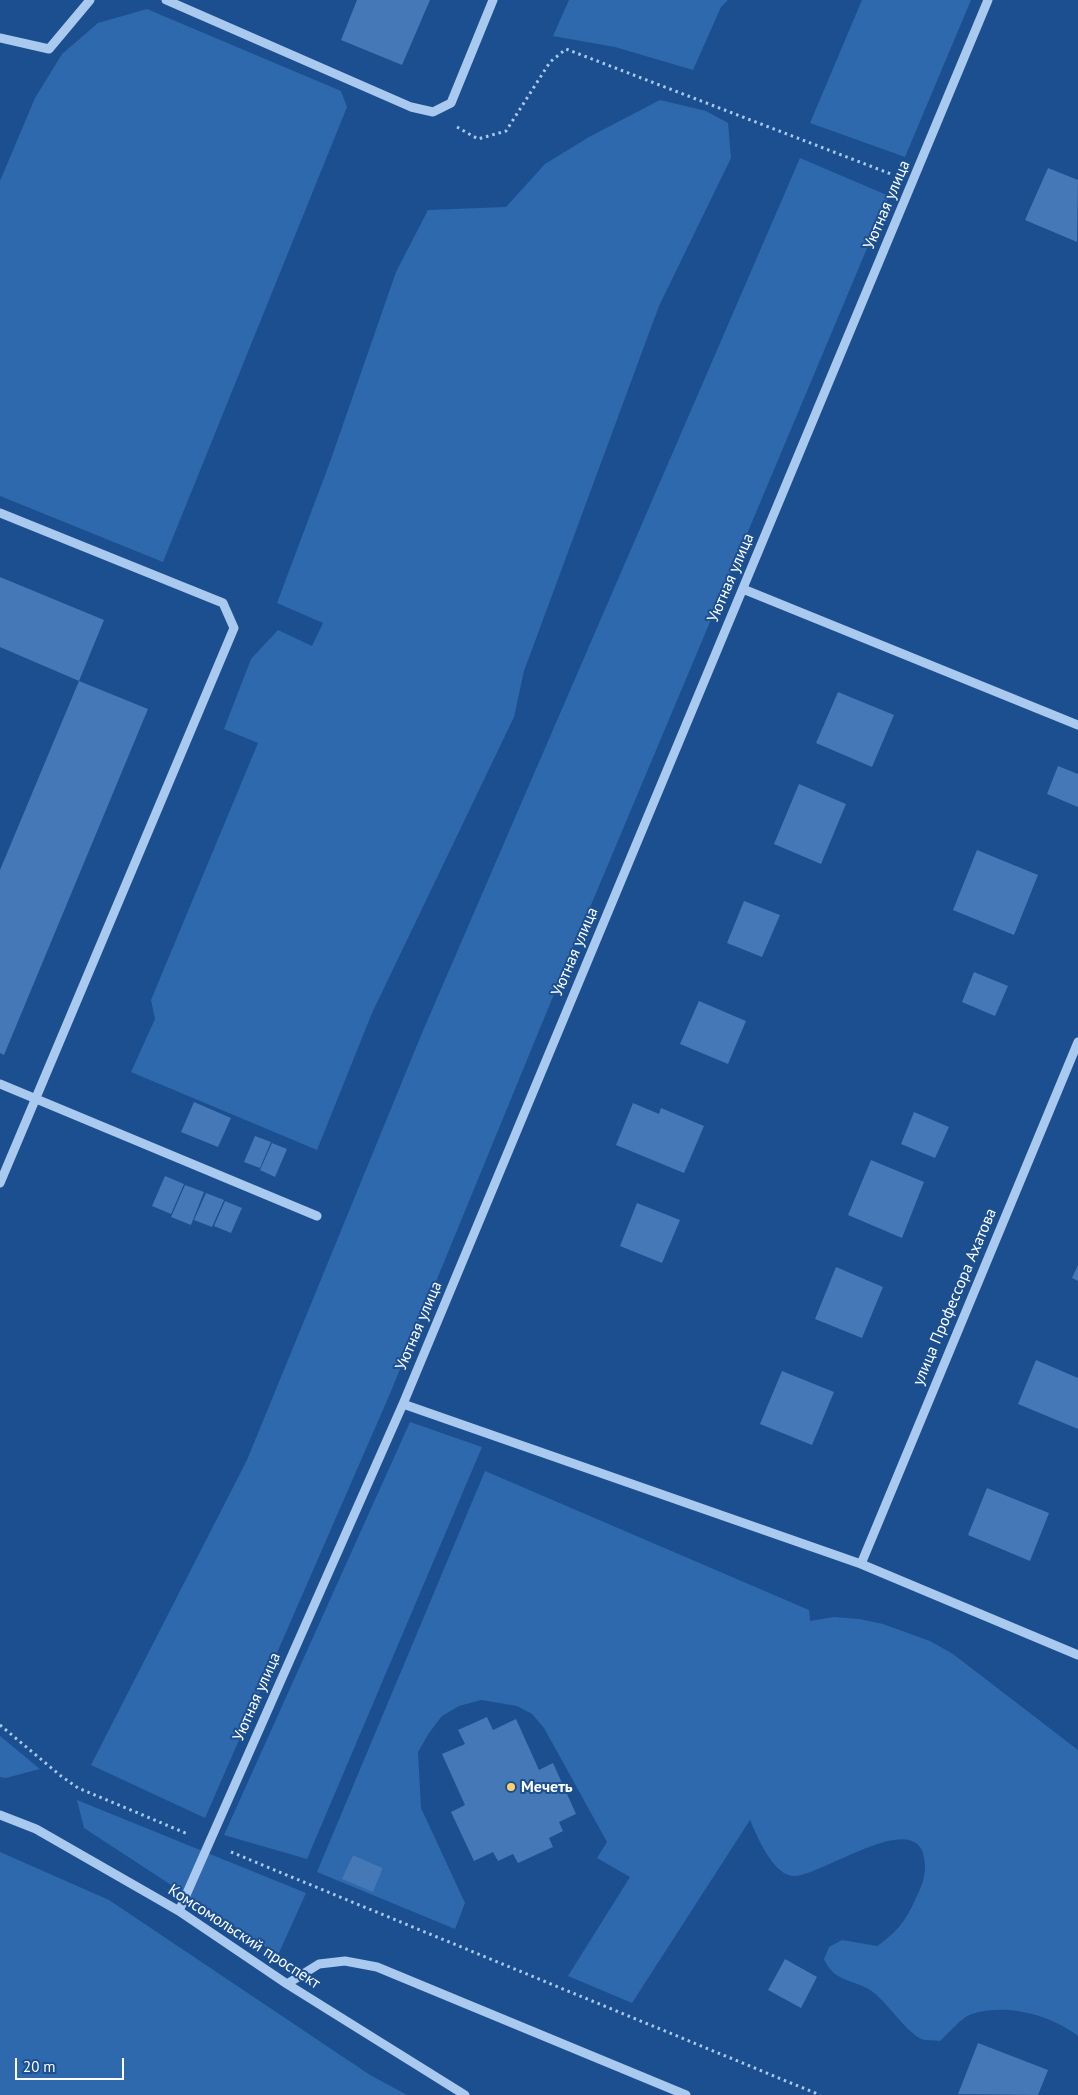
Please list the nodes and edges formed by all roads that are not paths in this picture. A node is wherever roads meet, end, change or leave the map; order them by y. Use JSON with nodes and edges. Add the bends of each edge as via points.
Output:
{"nodes":[{"id":1,"x":90,"y":0,"type":"edge"},
{"id":2,"x":166,"y":0,"type":"edge"},
{"id":3,"x":493,"y":0,"type":"edge"},
{"id":4,"x":988,"y":0,"type":"edge"},
{"id":5,"x":0,"y":38,"type":"edge"},
{"id":6,"x":0,"y":513,"type":"edge"},
{"id":7,"x":743,"y":589,"type":"junction"},
{"id":8,"x":1078,"y":725,"type":"edge"},
{"id":9,"x":1078,"y":1042,"type":"edge"},
{"id":10,"x":0,"y":1084,"type":"edge"},
{"id":11,"x":36,"y":1099,"type":"junction"},
{"id":12,"x":0,"y":1183,"type":"edge"},
{"id":13,"x":317,"y":1216,"type":"dead end"},
{"id":14,"x":403,"y":1404,"type":"junction"},
{"id":15,"x":861,"y":1564,"type":"junction"},
{"id":16,"x":1078,"y":1655,"type":"edge"},
{"id":17,"x":0,"y":1815,"type":"edge"},
{"id":18,"x":179,"y":1911,"type":"junction"},
{"id":19,"x":287,"y":1984,"type":"junction"},
{"id":20,"x":465,"y":2095,"type":"edge"},
{"id":21,"x":686,"y":2095,"type":"edge"}],
"edges":[{"from":1,"to":5,"type":"street","via":[[49,50]]},
{"from":2,"to":3,"type":"street","via":[[411,107],[433,112],[451,103]]},
{"from":4,"to":7,"type":"street","name":"Уютная улица"},
{"from":6,"to":11,"type":"street","via":[[223,603],[234,628]]},
{"from":7,"to":8,"type":"street"},
{"from":7,"to":14,"type":"street","name":"Уютная улица"},
{"from":9,"to":15,"type":"street","name":"улица Профессора Ахатова"},
{"from":10,"to":11,"type":"street"},
{"from":11,"to":12,"type":"street"},
{"from":11,"to":13,"type":"street"},
{"from":14,"to":15,"type":"street"},
{"from":14,"to":18,"type":"street","name":"Уютная улица"},
{"from":15,"to":16,"type":"street"},
{"from":17,"to":18,"type":"street","name":"Комсомольский проспект","via":[[36,1829]]},
{"from":18,"to":19,"type":"street","name":"Комсомольский проспект"},
{"from":19,"to":20,"type":"street","name":"Комсомольский проспект"},
{"from":19,"to":21,"type":"street","via":[[319,1964],[345,1961],[377,1967]]}]}
